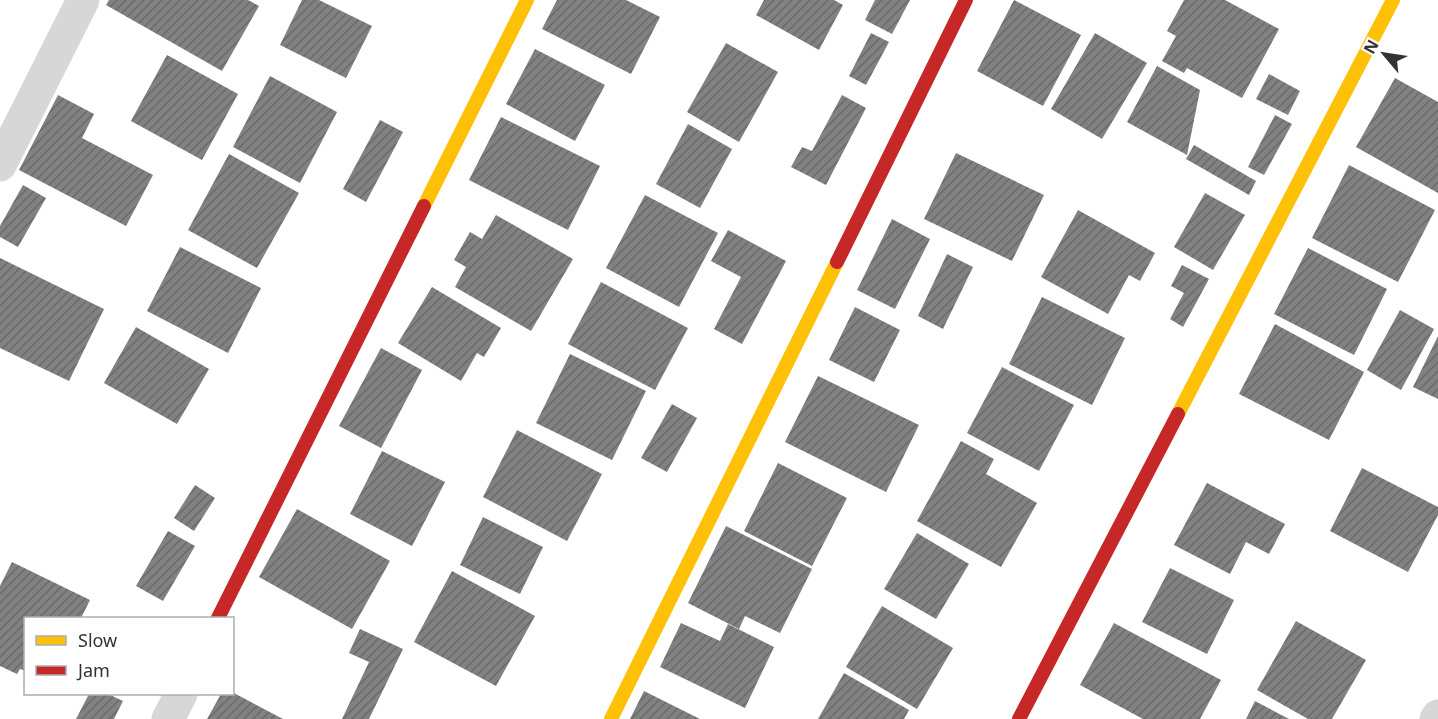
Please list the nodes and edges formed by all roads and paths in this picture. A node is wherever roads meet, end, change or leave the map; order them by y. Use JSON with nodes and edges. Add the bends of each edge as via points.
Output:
{"nodes":[{"id":1,"x":83,"y":0,"type":"edge"},
{"id":2,"x":527,"y":0,"type":"edge"},
{"id":3,"x":966,"y":0,"type":"edge"},
{"id":4,"x":1393,"y":0,"type":"edge"},
{"id":5,"x":0,"y":165,"type":"edge"},
{"id":6,"x":218,"y":617,"type":"edge"},
{"id":7,"x":180,"y":695,"type":"edge"},
{"id":8,"x":168,"y":719,"type":"edge"},
{"id":9,"x":611,"y":719,"type":"edge"},
{"id":10,"x":1019,"y":719,"type":"edge"}],
"edges":[{"from":1,"to":5,"type":"street"},
{"from":2,"to":6,"type":"street"},
{"from":3,"to":9,"type":"street"},
{"from":4,"to":10,"type":"street"},
{"from":7,"to":8,"type":"street"}]}
